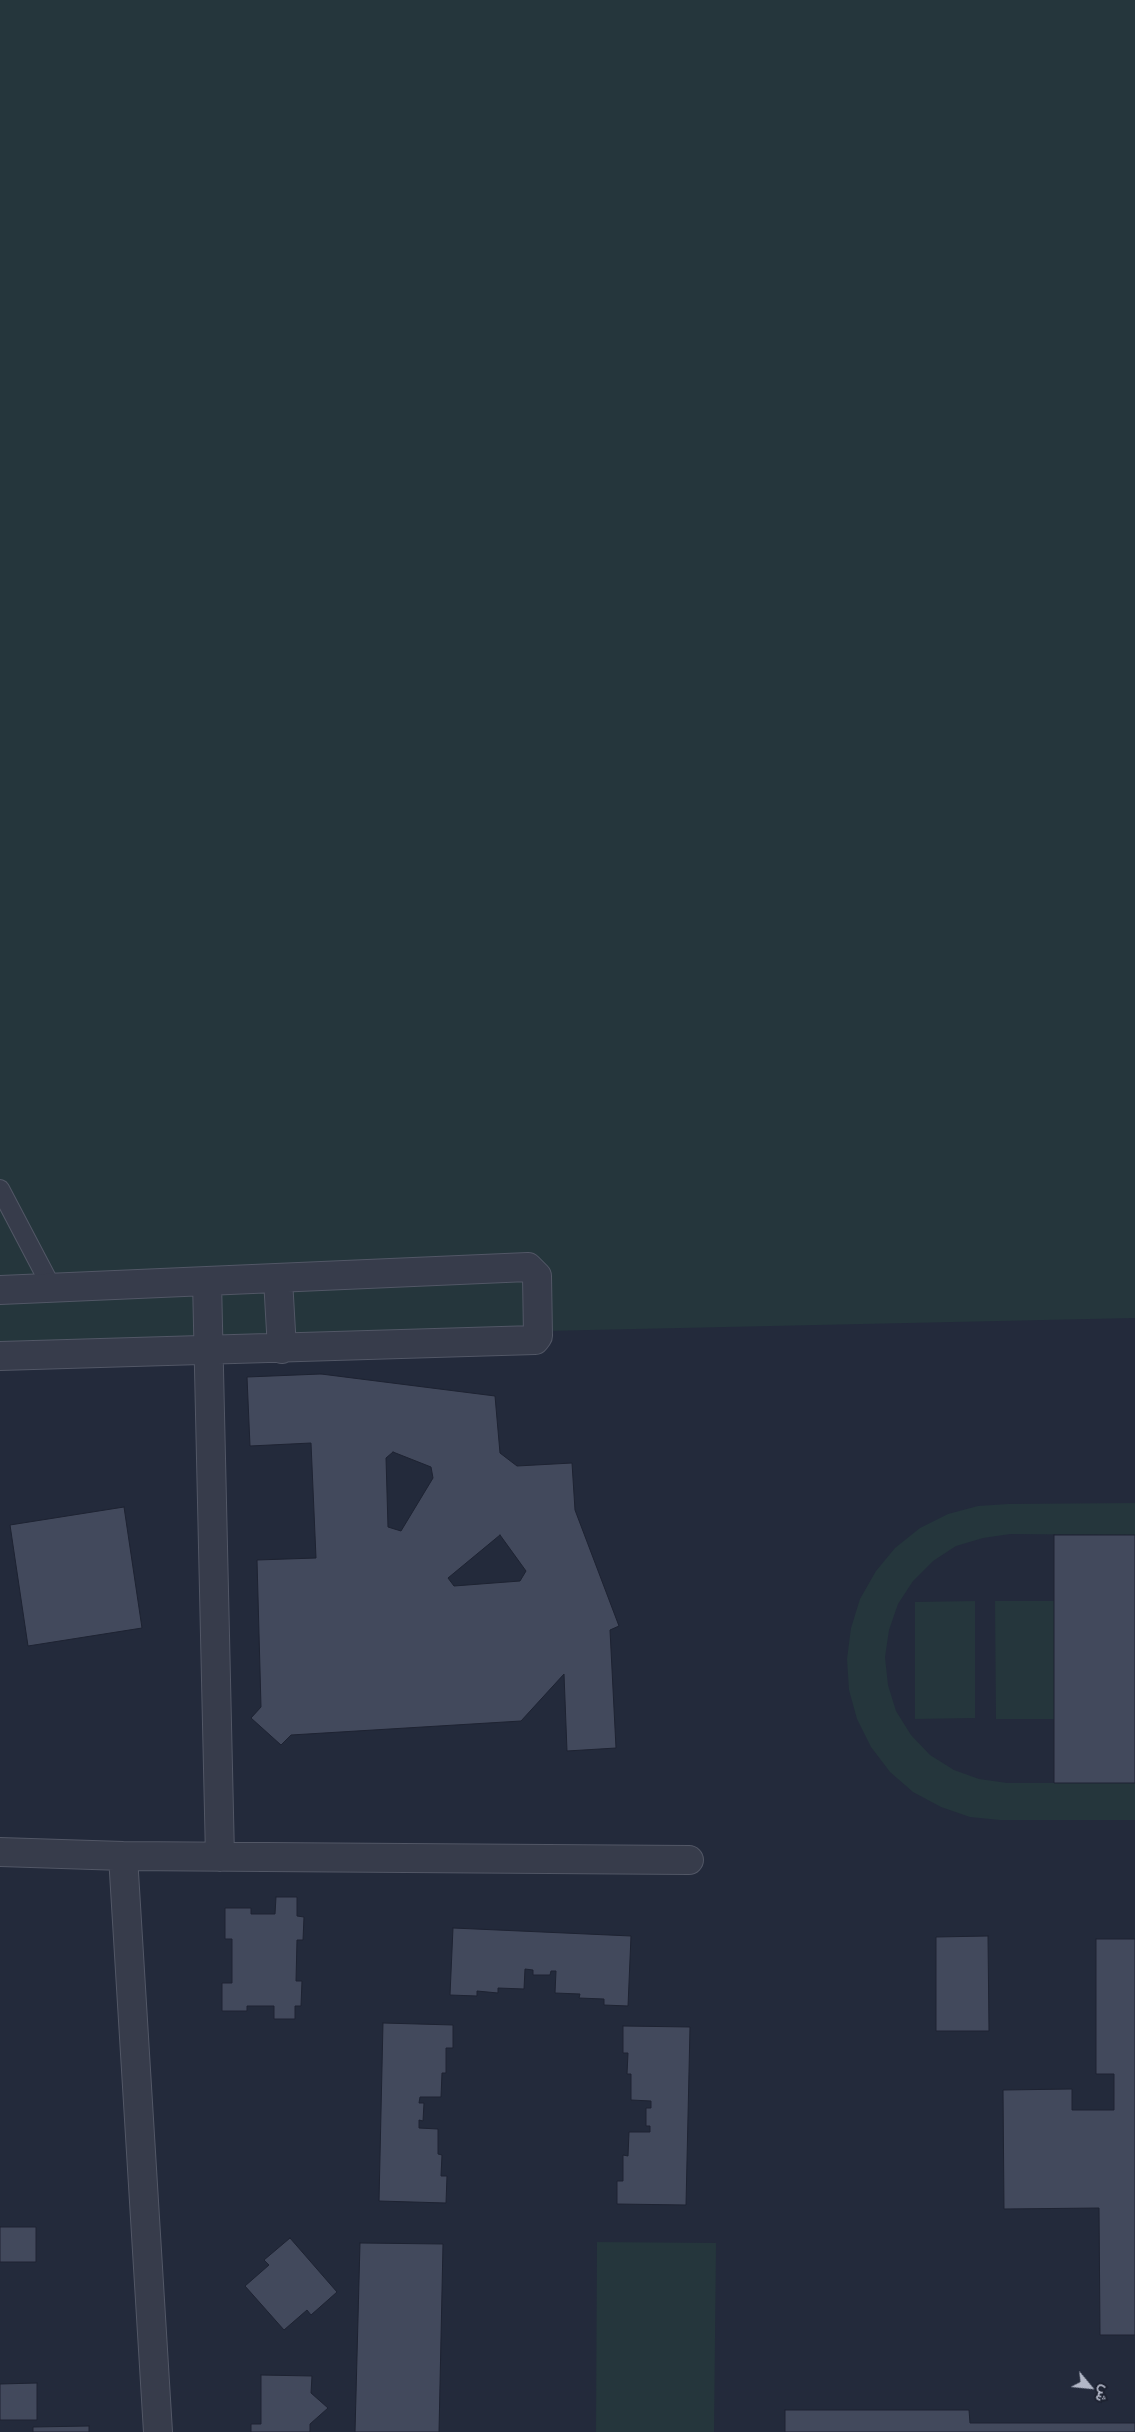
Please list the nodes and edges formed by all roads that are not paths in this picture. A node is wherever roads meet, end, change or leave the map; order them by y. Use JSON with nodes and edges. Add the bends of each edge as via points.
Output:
{"nodes":[{"id":1,"x":0,"y":1189,"type":"edge"},
{"id":2,"x":278,"y":1279,"type":"junction"},
{"id":3,"x":207,"y":1281,"type":"junction"},
{"id":4,"x":52,"y":1288,"type":"junction"},
{"id":5,"x":0,"y":1290,"type":"edge"},
{"id":6,"x":282,"y":1349,"type":"junction"},
{"id":7,"x":209,"y":1350,"type":"junction"},
{"id":8,"x":0,"y":1356,"type":"edge"},
{"id":9,"x":0,"y":1852,"type":"edge"},
{"id":10,"x":123,"y":1856,"type":"junction"},
{"id":11,"x":220,"y":1857,"type":"junction"},
{"id":12,"x":689,"y":1860,"type":"dead end"},
{"id":13,"x":158,"y":2432,"type":"edge"}],
"edges":[{"from":1,"to":4,"type":"lane"},
{"from":2,"to":3,"type":"street"},
{"from":2,"to":6,"type":"street"},
{"from":2,"to":6,"type":"street","via":[[528,1267],[537,1276],[538,1336],[535,1340]]},
{"from":3,"to":4,"type":"street"},
{"from":3,"to":7,"type":"street"},
{"from":4,"to":5,"type":"street"},
{"from":6,"to":7,"type":"street"},
{"from":7,"to":8,"type":"street"},
{"from":7,"to":11,"type":"street"},
{"from":9,"to":10,"type":"street"},
{"from":10,"to":11,"type":"street"},
{"from":10,"to":13,"type":"street"},
{"from":11,"to":12,"type":"street"}]}
